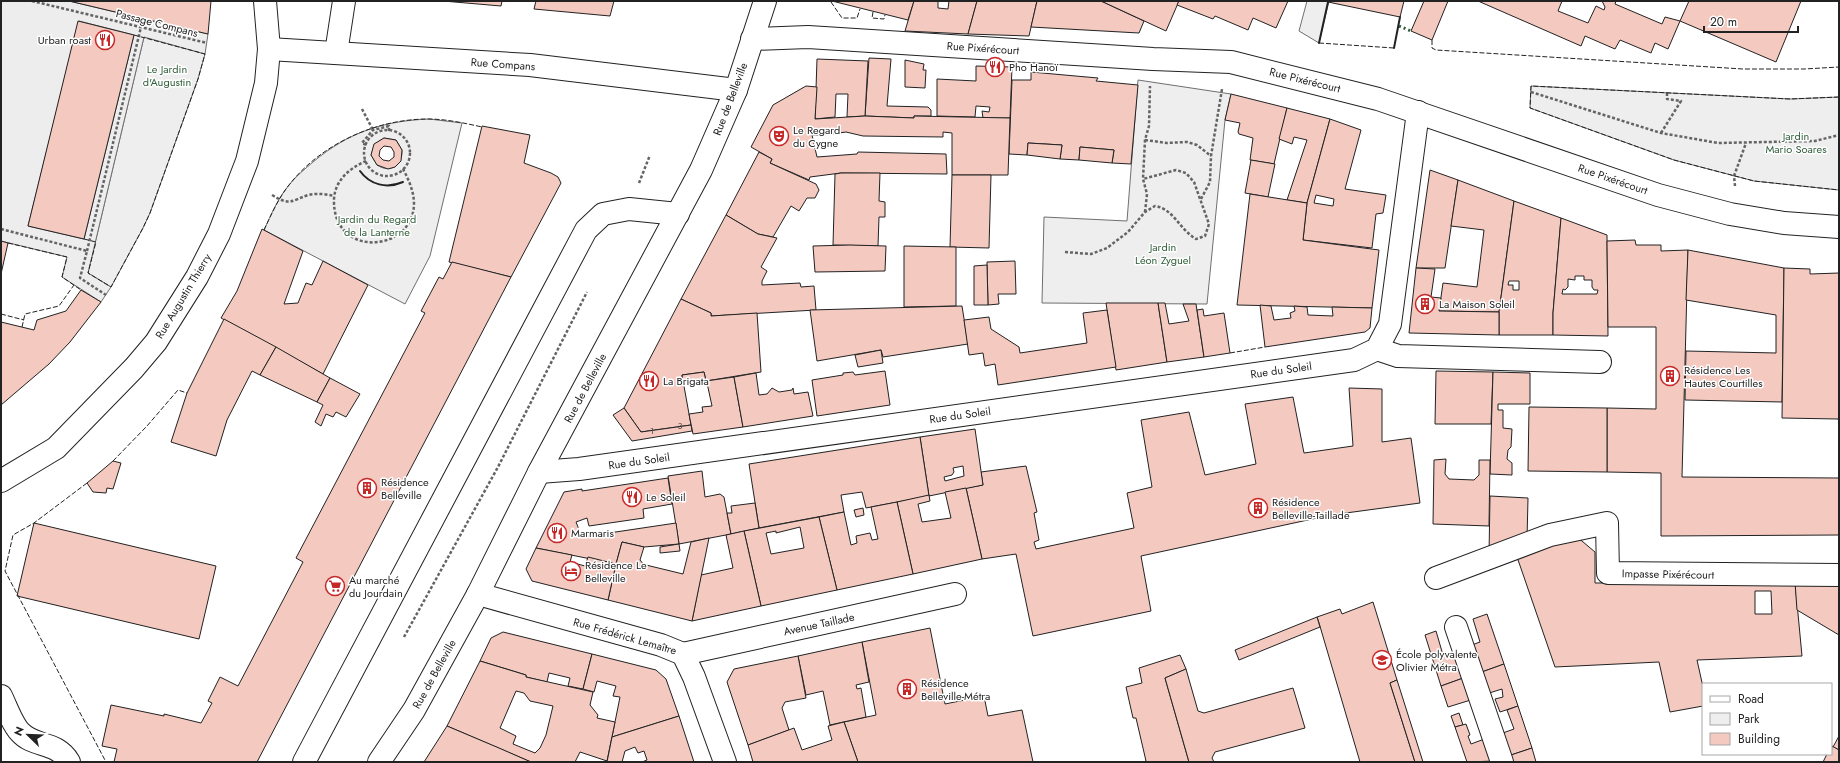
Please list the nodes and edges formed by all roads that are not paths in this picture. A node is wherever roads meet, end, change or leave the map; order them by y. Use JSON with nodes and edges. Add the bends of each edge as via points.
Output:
{"nodes":[{"id":1,"x":266,"y":1,"type":"edge"},
{"id":2,"x":344,"y":1,"type":"edge"},
{"id":3,"x":765,"y":1,"type":"edge"},
{"id":4,"x":752,"y":39,"type":"junction"},
{"id":5,"x":269,"y":49,"type":"junction"},
{"id":6,"x":336,"y":53,"type":"junction"},
{"id":7,"x":736,"y":90,"type":"junction"},
{"id":8,"x":1418,"y":112,"type":"junction"},
{"id":9,"x":678,"y":214,"type":"junction"},
{"id":10,"x":1839,"y":227,"type":"edge"},
{"id":11,"x":1378,"y":349,"type":"junction"},
{"id":12,"x":1600,"y":362,"type":"dead end"},
{"id":13,"x":540,"y":472,"type":"junction"},
{"id":14,"x":1,"y":482,"type":"edge"},
{"id":15,"x":1839,"y":575,"type":"edge"},
{"id":16,"x":1436,"y":578,"type":"dead end"},
{"id":17,"x":478,"y":594,"type":"junction"},
{"id":18,"x":955,"y":594,"type":"dead end"},
{"id":19,"x":1456,"y":627,"type":"dead end"},
{"id":20,"x":683,"y":654,"type":"junction"},
{"id":21,"x":1,"y":696,"type":"edge"},
{"id":22,"x":69,"y":762,"type":"edge"},
{"id":23,"x":304,"y":762,"type":"edge"},
{"id":24,"x":379,"y":762,"type":"edge"},
{"id":25,"x":725,"y":762,"type":"edge"},
{"id":26,"x":1502,"y":762,"type":"edge"}],
"edges":[{"from":1,"to":5,"type":"street","name":"Rue Augustin Thierry"},
{"from":2,"to":6,"type":"street"},
{"from":3,"to":4,"type":"street","name":"Rue de Belleville"},
{"from":4,"to":7,"type":"street","name":"Rue de Belleville"},
{"from":4,"to":8,"type":"street","name":"Rue Pixérécourt","via":[[808,37],[1231,62],[1378,99]]},
{"from":5,"to":6,"type":"street","name":"Rue Compans"},
{"from":5,"to":14,"type":"street","name":"Rue Augustin Thierry","via":[[266,83],[247,161],[219,234],[197,277],[156,342],[134,368],[56,448]]},
{"from":6,"to":7,"type":"street","name":"Rue Compans","via":[[530,65]]},
{"from":7,"to":9,"type":"street","name":"Rue de Belleville","via":[[701,170]]},
{"from":8,"to":10,"type":"street","name":"Rue Pixérécourt","via":[[1658,195],[1730,214],[1784,223]]},
{"from":8,"to":11,"type":"street","via":[[1390,324]]},
{"from":9,"to":13,"type":"street","name":"Rue de Belleville"},
{"from":9,"to":23,"type":"street","via":[[629,209],[603,214],[586,230]]},
{"from":11,"to":12,"type":"street","via":[[1398,356]]},
{"from":11,"to":13,"type":"street","name":"Rue du Soleil","via":[[1354,360],[578,469]]},
{"from":13,"to":17,"type":"street","name":"Rue de Belleville"},
{"from":15,"to":16,"type":"street","name":"Impasse Pixérécourt","via":[[1608,573],[1607,523],[1550,535]]},
{"from":17,"to":20,"type":"street","name":"Rue Frédérick Lemaître","via":[[661,645]]},
{"from":17,"to":24,"type":"street","name":"Rue de Belleville","via":[[414,710]]},
{"from":18,"to":20,"type":"street","name":"Avenue Taillade"},
{"from":19,"to":26,"type":"street"},
{"from":20,"to":25,"type":"street","name":"Rue Frédérick Lemaître"},
{"from":21,"to":22,"type":"street","via":[[19,732],[28,739],[55,747]]}]}
